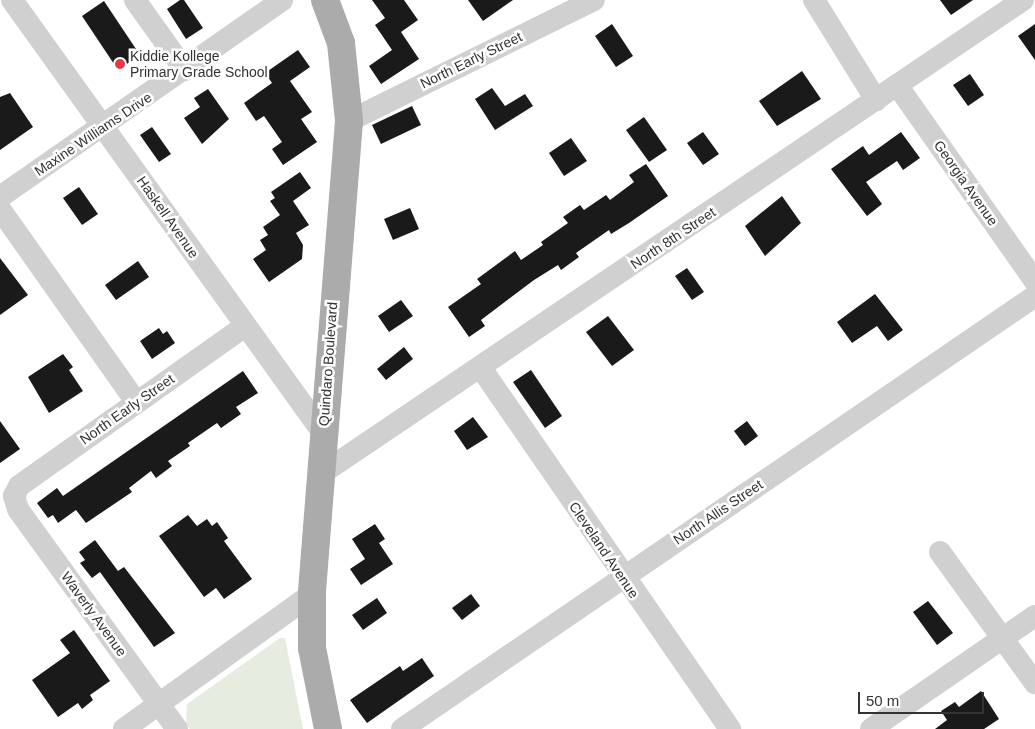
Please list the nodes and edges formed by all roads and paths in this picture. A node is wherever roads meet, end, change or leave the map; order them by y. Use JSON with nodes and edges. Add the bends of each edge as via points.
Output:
{"nodes":[{"id":1,"x":12,"y":0,"type":"edge"},
{"id":2,"x":135,"y":0,"type":"edge"},
{"id":3,"x":282,"y":0,"type":"edge"},
{"id":4,"x":325,"y":0,"type":"edge"},
{"id":5,"x":594,"y":0,"type":"edge"},
{"id":6,"x":814,"y":0,"type":"edge"},
{"id":7,"x":1023,"y":0,"type":"edge"},
{"id":8,"x":185,"y":70,"type":"junction"},
{"id":9,"x":897,"y":85,"type":"junction"},
{"id":10,"x":876,"y":100,"type":"junction"},
{"id":11,"x":349,"y":120,"type":"junction"},
{"id":12,"x":104,"y":127,"type":"junction"},
{"id":13,"x":0,"y":197,"type":"edge"},
{"id":14,"x":0,"y":209,"type":"edge"},
{"id":15,"x":1035,"y":281,"type":"edge"},
{"id":16,"x":1035,"y":296,"type":"edge"},
{"id":17,"x":245,"y":326,"type":"junction"},
{"id":18,"x":482,"y":368,"type":"junction"},
{"id":19,"x":137,"y":402,"type":"junction"},
{"id":20,"x":323,"y":433,"type":"junction"},
{"id":21,"x":321,"y":474,"type":"junction"},
{"id":22,"x":14,"y":496,"type":"joint"},
{"id":23,"x":940,"y":552,"type":"dead end"},
{"id":24,"x":622,"y":577,"type":"junction"},
{"id":25,"x":312,"y":594,"type":"junction"},
{"id":26,"x":1035,"y":616,"type":"edge"},
{"id":27,"x":1003,"y":638,"type":"junction"},
{"id":28,"x":1035,"y":683,"type":"edge"},
{"id":29,"x":159,"y":704,"type":"junction"},
{"id":30,"x":124,"y":729,"type":"edge"},
{"id":31,"x":177,"y":729,"type":"edge"},
{"id":32,"x":328,"y":729,"type":"edge"},
{"id":33,"x":402,"y":729,"type":"edge"},
{"id":34,"x":730,"y":729,"type":"edge"},
{"id":35,"x":871,"y":729,"type":"edge"}],
"edges":[{"from":1,"to":12,"type":"street","name":"Haskell Avenue"},
{"from":2,"to":8,"type":"street"},
{"from":3,"to":8,"type":"street","name":"Maxine Williams Drive"},
{"from":4,"to":11,"type":"main road","name":"Quindaro Boulevard","via":[[341,43]]},
{"from":5,"to":11,"type":"street","name":"North Early Street"},
{"from":6,"to":10,"type":"street"},
{"from":7,"to":9,"type":"street","name":"North 8th Street"},
{"from":8,"to":12,"type":"street","name":"Maxine Williams Drive"},
{"from":9,"to":10,"type":"street","name":"North 8th Street"},
{"from":9,"to":15,"type":"street","name":"Georgia Avenue"},
{"from":10,"to":18,"type":"street","name":"North 8th Street"},
{"from":11,"to":20,"type":"main road","name":"Quindaro Boulevard"},
{"from":12,"to":13,"type":"street","name":"Maxine Williams Drive"},
{"from":12,"to":17,"type":"street","name":"Haskell Avenue"},
{"from":14,"to":19,"type":"street"},
{"from":16,"to":24,"type":"street","name":"North Allis Street"},
{"from":17,"to":19,"type":"street","name":"North Early Street"},
{"from":17,"to":20,"type":"street","name":"Haskell Avenue"},
{"from":18,"to":21,"type":"street","name":"North 8th Street"},
{"from":18,"to":24,"type":"street","name":"Cleveland Avenue"},
{"from":19,"to":22,"type":"street","name":"North Early Street","via":[[19,486]]},
{"from":20,"to":21,"type":"main road","name":"Quindaro Boulevard"},
{"from":21,"to":25,"type":"main road","name":"Quindaro Boulevard"},
{"from":22,"to":29,"type":"street","name":"Waverly Avenue","via":[[18,509]]},
{"from":23,"to":27,"type":"street"},
{"from":24,"to":33,"type":"street","name":"North Allis Street"},
{"from":24,"to":34,"type":"street","name":"Cleveland Avenue"},
{"from":25,"to":29,"type":"street"},
{"from":25,"to":32,"type":"main road","name":"Quindaro Boulevard","via":[[312,648]]},
{"from":26,"to":27,"type":"street"},
{"from":27,"to":28,"type":"street"},
{"from":27,"to":35,"type":"street"},
{"from":29,"to":30,"type":"street"},
{"from":29,"to":31,"type":"street","name":"Waverly Avenue"}]}
